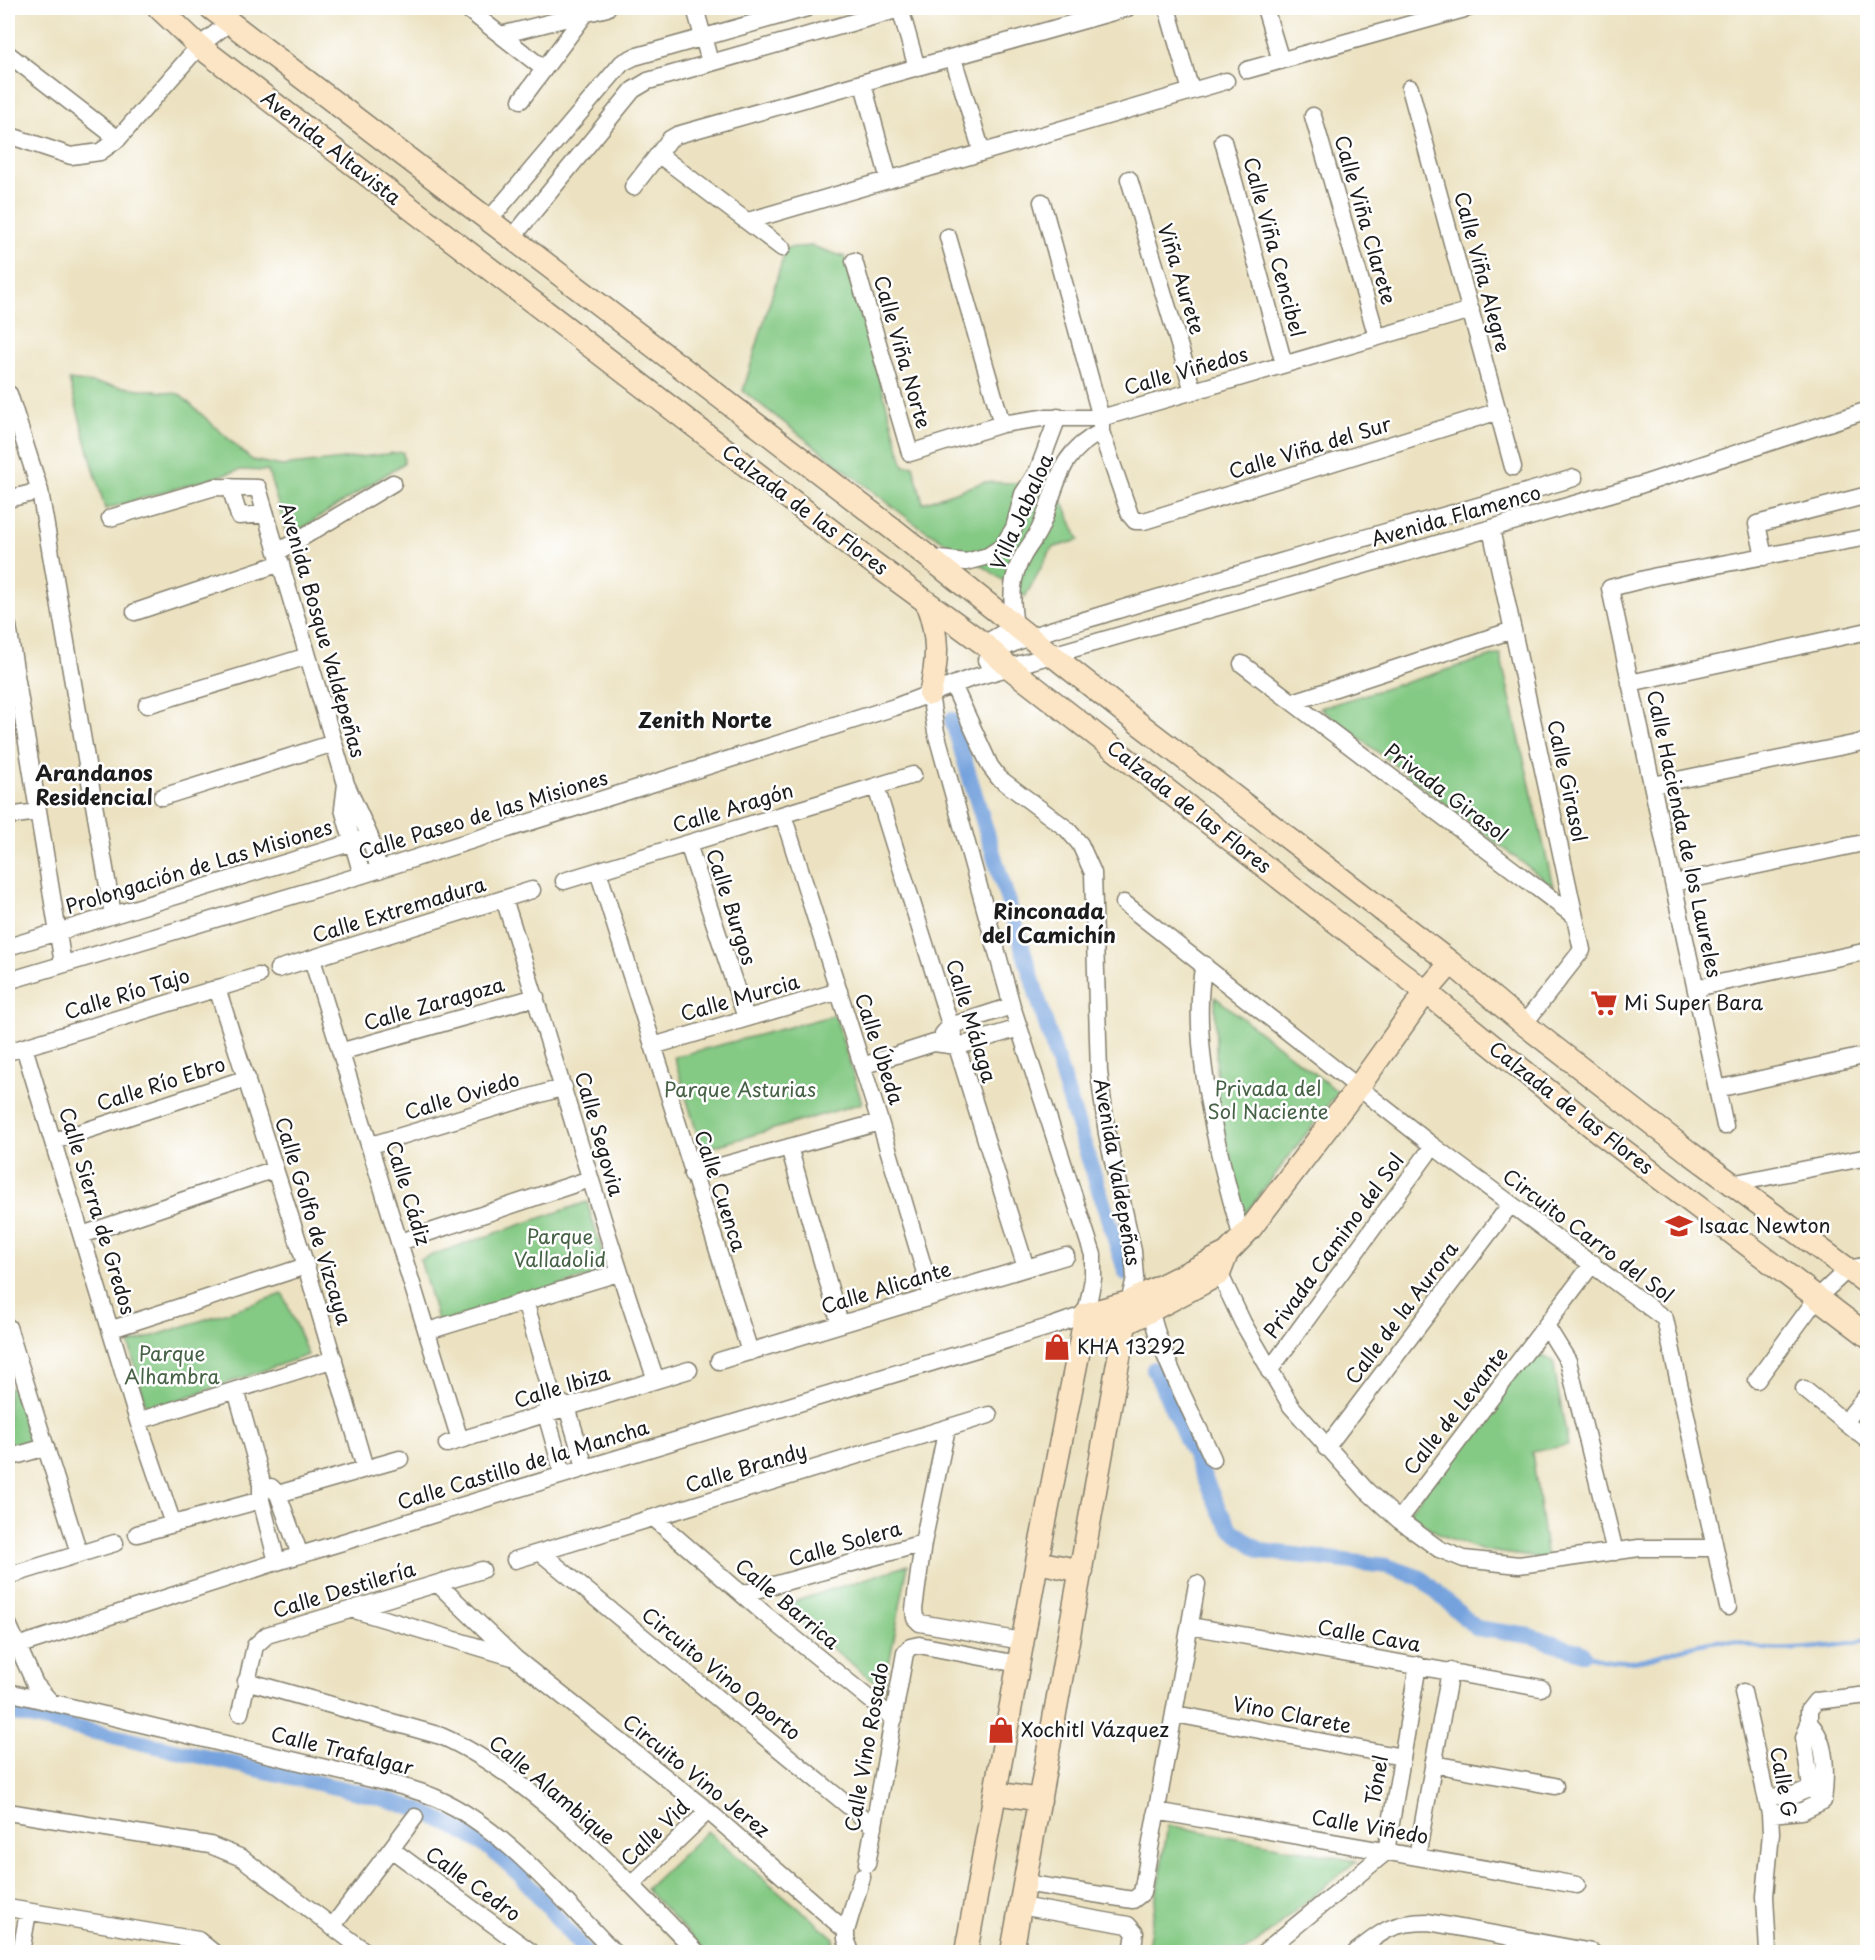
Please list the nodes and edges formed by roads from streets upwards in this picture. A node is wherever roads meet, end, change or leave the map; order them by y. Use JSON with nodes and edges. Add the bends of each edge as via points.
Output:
{"nodes":[{"id":1,"x":159,"y":8,"type":"edge"},
{"id":2,"x":211,"y":8,"type":"edge"},
{"id":3,"x":466,"y":8,"type":"edge"},
{"id":4,"x":607,"y":8,"type":"edge"},
{"id":5,"x":695,"y":8,"type":"edge"},
{"id":6,"x":807,"y":8,"type":"edge"},
{"id":7,"x":901,"y":8,"type":"edge"},
{"id":8,"x":1127,"y":8,"type":"edge"},
{"id":9,"x":1167,"y":8,"type":"edge"},
{"id":10,"x":1265,"y":8,"type":"edge"},
{"id":11,"x":1468,"y":8,"type":"edge"},
{"id":12,"x":586,"y":13,"type":"junction"},
{"id":13,"x":229,"y":23,"type":"junction"},
{"id":14,"x":501,"y":35,"type":"junction"},
{"id":15,"x":704,"y":37,"type":"junction"},
{"id":16,"x":199,"y":46,"type":"junction"},
{"id":17,"x":8,"y":54,"type":"edge"},
{"id":18,"x":953,"y":58,"type":"junction"},
{"id":19,"x":1281,"y":61,"type":"junction"},
{"id":20,"x":710,"y":62,"type":"junction"},
{"id":21,"x":917,"y":68,"type":"junction"},
{"id":22,"x":544,"y":69,"type":"junction"},
{"id":23,"x":1247,"y":70,"type":"dead end"},
{"id":24,"x":1226,"y":81,"type":"dead end"},
{"id":25,"x":863,"y":84,"type":"junction"},
{"id":26,"x":1410,"y":88,"type":"dead end"},
{"id":27,"x":1191,"y":91,"type":"junction"},
{"id":28,"x":521,"y":100,"type":"dead end"},
{"id":29,"x":349,"y":112,"type":"junction"},
{"id":30,"x":1312,"y":116,"type":"dead end"},
{"id":31,"x":8,"y":135,"type":"edge"},
{"id":32,"x":118,"y":139,"type":"junction"},
{"id":33,"x":1223,"y":141,"type":"dead end"},
{"id":34,"x":325,"y":142,"type":"junction"},
{"id":35,"x":398,"y":150,"type":"junction"},
{"id":36,"x":982,"y":152,"type":"junction"},
{"id":37,"x":658,"y":154,"type":"junction"},
{"id":38,"x":1129,"y":179,"type":"dead end"},
{"id":39,"x":889,"y":180,"type":"junction"},
{"id":40,"x":374,"y":182,"type":"junction"},
{"id":41,"x":633,"y":187,"type":"dead end"},
{"id":42,"x":1042,"y":202,"type":"dead end"},
{"id":43,"x":489,"y":220,"type":"junction"},
{"id":44,"x":748,"y":221,"type":"junction"},
{"id":45,"x":948,"y":237,"type":"dead end"},
{"id":46,"x":520,"y":245,"type":"junction"},
{"id":47,"x":782,"y":248,"type":"dead end"},
{"id":48,"x":854,"y":261,"type":"dead end"},
{"id":49,"x":508,"y":281,"type":"joint"},
{"id":50,"x":580,"y":291,"type":"junction"},
{"id":51,"x":1471,"y":310,"type":"junction"},
{"id":52,"x":556,"y":320,"type":"junction"},
{"id":53,"x":1377,"y":337,"type":"junction"},
{"id":54,"x":1284,"y":364,"type":"junction"},
{"id":55,"x":1193,"y":391,"type":"junction"},
{"id":56,"x":9,"y":394,"type":"edge"},
{"id":57,"x":1868,"y":410,"type":"edge"},
{"id":58,"x":1499,"y":411,"type":"junction"},
{"id":59,"x":1058,"y":417,"type":"junction"},
{"id":60,"x":1002,"y":424,"type":"junction"},
{"id":61,"x":1101,"y":425,"type":"junction"},
{"id":62,"x":1050,"y":439,"type":"junction"},
{"id":63,"x":910,"y":453,"type":"joint"},
{"id":64,"x":1070,"y":454,"type":"junction"},
{"id":65,"x":1513,"y":467,"type":"dead end"},
{"id":66,"x":1574,"y":478,"type":"dead end"},
{"id":67,"x":393,"y":483,"type":"dead end"},
{"id":68,"x":230,"y":487,"type":"junction"},
{"id":69,"x":40,"y":491,"type":"junction"},
{"id":70,"x":1868,"y":495,"type":"edge"},
{"id":71,"x":8,"y":499,"type":"edge"},
{"id":72,"x":266,"y":514,"type":"junction"},
{"id":73,"x":110,"y":518,"type":"dead end"},
{"id":74,"x":892,"y":529,"type":"junction"},
{"id":75,"x":1491,"y":529,"type":"junction"},
{"id":76,"x":1868,"y":537,"type":"edge"},
{"id":77,"x":988,"y":556,"type":"junction"},
{"id":78,"x":929,"y":557,"type":"junction"},
{"id":79,"x":1764,"y":557,"type":"junction"},
{"id":80,"x":280,"y":558,"type":"junction"},
{"id":81,"x":868,"y":559,"type":"junction"},
{"id":82,"x":1273,"y":562,"type":"junction"},
{"id":83,"x":1014,"y":578,"type":"junction"},
{"id":84,"x":1282,"y":587,"type":"junction"},
{"id":85,"x":927,"y":604,"type":"junction"},
{"id":86,"x":135,"y":612,"type":"dead end"},
{"id":87,"x":8,"y":626,"type":"edge"},
{"id":88,"x":1513,"y":630,"type":"junction"},
{"id":89,"x":1868,"y":631,"type":"edge"},
{"id":90,"x":1023,"y":632,"type":"junction"},
{"id":91,"x":989,"y":649,"type":"junction"},
{"id":92,"x":308,"y":656,"type":"junction"},
{"id":93,"x":1054,"y":656,"type":"junction"},
{"id":94,"x":1242,"y":664,"type":"dead end"},
{"id":95,"x":1010,"y":668,"type":"junction"},
{"id":96,"x":961,"y":682,"type":"junction"},
{"id":97,"x":1630,"y":683,"type":"junction"},
{"id":98,"x":930,"y":694,"type":"junction"},
{"id":99,"x":1293,"y":702,"type":"junction"},
{"id":100,"x":147,"y":705,"type":"dead end"},
{"id":101,"x":15,"y":714,"type":"edge"},
{"id":102,"x":1868,"y":741,"type":"edge"},
{"id":103,"x":334,"y":743,"type":"junction"},
{"id":104,"x":913,"y":776,"type":"dead end"},
{"id":105,"x":346,"y":784,"type":"junction"},
{"id":106,"x":1653,"y":785,"type":"junction"},
{"id":107,"x":876,"y":787,"type":"junction"},
{"id":108,"x":162,"y":797,"type":"dead end"},
{"id":109,"x":38,"y":812,"type":"junction"},
{"id":110,"x":783,"y":815,"type":"junction"},
{"id":111,"x":8,"y":816,"type":"edge"},
{"id":112,"x":370,"y":837,"type":"junction"},
{"id":113,"x":352,"y":842,"type":"junction"},
{"id":114,"x":1868,"y":842,"type":"edge"},
{"id":115,"x":688,"y":844,"type":"junction"},
{"id":116,"x":379,"y":870,"type":"junction"},
{"id":117,"x":598,"y":871,"type":"junction"},
{"id":118,"x":362,"y":875,"type":"junction"},
{"id":119,"x":564,"y":881,"type":"dead end"},
{"id":120,"x":1674,"y":883,"type":"junction"},
{"id":121,"x":532,"y":890,"type":"dead end"},
{"id":122,"x":504,"y":899,"type":"junction"},
{"id":123,"x":1124,"y":903,"type":"dead end"},
{"id":124,"x":113,"y":915,"type":"junction"},
{"id":125,"x":1574,"y":916,"type":"junction"},
{"id":126,"x":58,"y":933,"type":"junction"},
{"id":127,"x":8,"y":947,"type":"edge"},
{"id":128,"x":1868,"y":951,"type":"edge"},
{"id":129,"x":312,"y":958,"type":"junction"},
{"id":130,"x":1451,"y":963,"type":"junction"},
{"id":131,"x":63,"y":964,"type":"junction"},
{"id":132,"x":1204,"y":964,"type":"junction"},
{"id":133,"x":278,"y":969,"type":"dead end"},
{"id":134,"x":258,"y":976,"type":"dead end"},
{"id":135,"x":8,"y":981,"type":"edge"},
{"id":136,"x":217,"y":988,"type":"junction"},
{"id":137,"x":1696,"y":988,"type":"junction"},
{"id":138,"x":839,"y":991,"type":"junction"},
{"id":139,"x":1426,"y":992,"type":"junction"},
{"id":140,"x":536,"y":997,"type":"junction"},
{"id":141,"x":1012,"y":1006,"type":"junction"},
{"id":142,"x":746,"y":1018,"type":"junction"},
{"id":143,"x":1524,"y":1023,"type":"junction"},
{"id":144,"x":950,"y":1026,"type":"junction"},
{"id":145,"x":1019,"y":1028,"type":"junction"},
{"id":146,"x":934,"y":1043,"type":"junction"},
{"id":147,"x":653,"y":1046,"type":"junction"},
{"id":148,"x":957,"y":1046,"type":"junction"},
{"id":149,"x":16,"y":1050,"type":"edge"},
{"id":150,"x":343,"y":1051,"type":"junction"},
{"id":151,"x":1868,"y":1055,"type":"edge"},
{"id":152,"x":862,"y":1066,"type":"junction"},
{"id":153,"x":247,"y":1078,"type":"junction"},
{"id":154,"x":1359,"y":1086,"type":"junction"},
{"id":155,"x":564,"y":1087,"type":"junction"},
{"id":156,"x":1717,"y":1089,"type":"junction"},
{"id":157,"x":880,"y":1122,"type":"junction"},
{"id":158,"x":1725,"y":1126,"type":"dead end"},
{"id":159,"x":54,"y":1141,"type":"junction"},
{"id":160,"x":371,"y":1145,"type":"junction"},
{"id":161,"x":1433,"y":1146,"type":"junction"},
{"id":162,"x":789,"y":1147,"type":"junction"},
{"id":163,"x":1868,"y":1157,"type":"edge"},
{"id":164,"x":1702,"y":1162,"type":"junction"},
{"id":165,"x":274,"y":1169,"type":"junction"},
{"id":166,"x":692,"y":1174,"type":"junction"},
{"id":167,"x":590,"y":1179,"type":"junction"},
{"id":168,"x":1731,"y":1184,"type":"junction"},
{"id":169,"x":1678,"y":1192,"type":"junction"},
{"id":170,"x":1511,"y":1204,"type":"junction"},
{"id":171,"x":82,"y":1235,"type":"junction"},
{"id":172,"x":400,"y":1242,"type":"junction"},
{"id":173,"x":1066,"y":1256,"type":"dead end"},
{"id":174,"x":1225,"y":1256,"type":"junction"},
{"id":175,"x":1593,"y":1263,"type":"junction"},
{"id":176,"x":306,"y":1266,"type":"junction"},
{"id":177,"x":1858,"y":1267,"type":"edge"},
{"id":178,"x":1026,"y":1268,"type":"junction"},
{"id":179,"x":618,"y":1273,"type":"junction"},
{"id":180,"x":1868,"y":1284,"type":"edge"},
{"id":181,"x":932,"y":1296,"type":"junction"},
{"id":182,"x":1817,"y":1298,"type":"junction"},
{"id":183,"x":525,"y":1301,"type":"junction"},
{"id":184,"x":1150,"y":1301,"type":"junction"},
{"id":185,"x":1128,"y":1313,"type":"junction"},
{"id":186,"x":1084,"y":1323,"type":"junction"},
{"id":187,"x":840,"y":1324,"type":"junction"},
{"id":188,"x":1547,"y":1327,"type":"junction"},
{"id":189,"x":8,"y":1328,"type":"edge"},
{"id":190,"x":112,"y":1329,"type":"junction"},
{"id":191,"x":428,"y":1331,"type":"junction"},
{"id":192,"x":1868,"y":1336,"type":"edge"},
{"id":193,"x":750,"y":1352,"type":"junction"},
{"id":194,"x":12,"y":1358,"type":"edge"},
{"id":195,"x":334,"y":1359,"type":"junction"},
{"id":196,"x":719,"y":1361,"type":"dead end"},
{"id":197,"x":689,"y":1370,"type":"dead end"},
{"id":198,"x":1269,"y":1371,"type":"junction"},
{"id":199,"x":656,"y":1380,"type":"junction"},
{"id":200,"x":1758,"y":1380,"type":"dead end"},
{"id":201,"x":1804,"y":1389,"type":"dead end"},
{"id":202,"x":236,"y":1390,"type":"junction"},
{"id":203,"x":1868,"y":1394,"type":"edge"},
{"id":204,"x":552,"y":1395,"type":"junction"},
{"id":205,"x":567,"y":1407,"type":"junction"},
{"id":206,"x":546,"y":1414,"type":"junction"},
{"id":207,"x":989,"y":1415,"type":"dead end"},
{"id":208,"x":138,"y":1421,"type":"junction"},
{"id":209,"x":1845,"y":1422,"type":"junction"},
{"id":210,"x":947,"y":1428,"type":"junction"},
{"id":211,"x":1868,"y":1441,"type":"edge"},
{"id":212,"x":454,"y":1442,"type":"joint"},
{"id":213,"x":46,"y":1447,"type":"junction"},
{"id":214,"x":1326,"y":1448,"type":"junction"},
{"id":215,"x":8,"y":1458,"type":"edge"},
{"id":216,"x":400,"y":1459,"type":"dead end"},
{"id":217,"x":1213,"y":1459,"type":"dead end"},
{"id":218,"x":585,"y":1467,"type":"junction"},
{"id":219,"x":365,"y":1468,"type":"junction"},
{"id":220,"x":563,"y":1474,"type":"junction"},
{"id":221,"x":261,"y":1479,"type":"junction"},
{"id":222,"x":278,"y":1494,"type":"junction"},
{"id":223,"x":261,"y":1500,"type":"junction"},
{"id":224,"x":655,"y":1519,"type":"junction"},
{"id":225,"x":1399,"y":1520,"type":"junction"},
{"id":226,"x":173,"y":1524,"type":"junction"},
{"id":227,"x":137,"y":1534,"type":"dead end"},
{"id":228,"x":115,"y":1543,"type":"dead end"},
{"id":229,"x":924,"y":1543,"type":"junction"},
{"id":230,"x":1714,"y":1548,"type":"junction"},
{"id":231,"x":79,"y":1552,"type":"junction"},
{"id":232,"x":1615,"y":1552,"type":"junction"},
{"id":233,"x":541,"y":1553,"type":"junction"},
{"id":234,"x":300,"y":1555,"type":"junction"},
{"id":235,"x":515,"y":1560,"type":"dead end"},
{"id":236,"x":277,"y":1562,"type":"junction"},
{"id":237,"x":1037,"y":1562,"type":"junction"},
{"id":238,"x":482,"y":1570,"type":"dead end"},
{"id":239,"x":1082,"y":1571,"type":"junction"},
{"id":240,"x":8,"y":1576,"type":"edge"},
{"id":241,"x":438,"y":1584,"type":"junction"},
{"id":242,"x":1197,"y":1584,"type":"dead end"},
{"id":243,"x":742,"y":1594,"type":"junction"},
{"id":244,"x":1728,"y":1607,"type":"dead end"},
{"id":245,"x":351,"y":1609,"type":"junction"},
{"id":246,"x":8,"y":1624,"type":"edge"},
{"id":247,"x":1190,"y":1626,"type":"junction"},
{"id":248,"x":984,"y":1634,"type":"junction"},
{"id":249,"x":1022,"y":1641,"type":"junction"},
{"id":250,"x":13,"y":1647,"type":"edge"},
{"id":251,"x":980,"y":1657,"type":"junction"},
{"id":252,"x":516,"y":1659,"type":"junction"},
{"id":253,"x":1018,"y":1664,"type":"junction"},
{"id":254,"x":1418,"y":1665,"type":"junction"},
{"id":255,"x":1450,"y":1671,"type":"junction"},
{"id":256,"x":246,"y":1681,"type":"junction"},
{"id":257,"x":1541,"y":1688,"type":"dead end"},
{"id":258,"x":8,"y":1692,"type":"edge"},
{"id":259,"x":1743,"y":1692,"type":"dead end"},
{"id":260,"x":1868,"y":1695,"type":"edge"},
{"id":261,"x":49,"y":1700,"type":"junction"},
{"id":262,"x":240,"y":1713,"type":"dead end"},
{"id":263,"x":1175,"y":1714,"type":"junction"},
{"id":264,"x":894,"y":1719,"type":"junction"},
{"id":265,"x":1809,"y":1723,"type":"junction"},
{"id":266,"x":1402,"y":1757,"type":"junction"},
{"id":267,"x":1433,"y":1764,"type":"junction"},
{"id":268,"x":1555,"y":1786,"type":"dead end"},
{"id":269,"x":1811,"y":1788,"type":"junction"},
{"id":270,"x":995,"y":1793,"type":"junction"},
{"id":271,"x":1040,"y":1800,"type":"junction"},
{"id":272,"x":1823,"y":1801,"type":"junction"},
{"id":273,"x":1769,"y":1806,"type":"junction"},
{"id":274,"x":708,"y":1811,"type":"junction"},
{"id":275,"x":1156,"y":1811,"type":"junction"},
{"id":276,"x":8,"y":1812,"type":"edge"},
{"id":277,"x":415,"y":1817,"type":"dead end"},
{"id":278,"x":874,"y":1827,"type":"junction"},
{"id":279,"x":391,"y":1849,"type":"junction"},
{"id":280,"x":1386,"y":1852,"type":"junction"},
{"id":281,"x":1417,"y":1857,"type":"junction"},
{"id":282,"x":1024,"y":1883,"type":"junction"},
{"id":283,"x":631,"y":1885,"type":"junction"},
{"id":284,"x":1577,"y":1885,"type":"dead end"},
{"id":285,"x":1068,"y":1890,"type":"junction"},
{"id":286,"x":1020,"y":1906,"type":"junction"},
{"id":287,"x":8,"y":1908,"type":"edge"},
{"id":288,"x":28,"y":1912,"type":"junction"},
{"id":289,"x":1064,"y":1913,"type":"junction"},
{"id":290,"x":332,"y":1927,"type":"junction"},
{"id":291,"x":846,"y":1930,"type":"junction"},
{"id":292,"x":192,"y":1946,"type":"edge"},
{"id":293,"x":21,"y":1953,"type":"edge"},
{"id":294,"x":213,"y":1953,"type":"edge"},
{"id":295,"x":366,"y":1953,"type":"edge"},
{"id":296,"x":531,"y":1953,"type":"edge"},
{"id":297,"x":614,"y":1953,"type":"edge"},
{"id":298,"x":697,"y":1953,"type":"edge"},
{"id":299,"x":851,"y":1953,"type":"edge"},
{"id":300,"x":966,"y":1953,"type":"edge"},
{"id":301,"x":1012,"y":1953,"type":"edge"},
{"id":302,"x":1132,"y":1953,"type":"edge"},
{"id":303,"x":1264,"y":1953,"type":"edge"},
{"id":304,"x":1356,"y":1953,"type":"edge"},
{"id":305,"x":1592,"y":1953,"type":"edge"},
{"id":306,"x":1768,"y":1953,"type":"edge"}],
"edges":[{"from":1,"to":16,"type":"street","name":"Avenida Altavista"},
{"from":2,"to":13,"type":"street","name":"Avenida Altavista"},
{"from":3,"to":14,"type":"street"},
{"from":4,"to":12,"type":"street"},
{"from":5,"to":15,"type":"street"},
{"from":6,"to":15,"type":"street"},
{"from":7,"to":20,"type":"street"},
{"from":7,"to":21,"type":"street"},
{"from":8,"to":18,"type":"street"},
{"from":9,"to":27,"type":"street"},
{"from":10,"to":19,"type":"street"},
{"from":11,"to":19,"type":"street"},
{"from":12,"to":14,"type":"street"},
{"from":12,"to":22,"type":"street"},
{"from":13,"to":16,"type":"street"},
{"from":13,"to":29,"type":"street","name":"Avenida Altavista"},
{"from":14,"to":22,"type":"street"},
{"from":15,"to":20,"type":"street"},
{"from":15,"to":43,"type":"street","via":[[622,63]]},
{"from":16,"to":32,"type":"street"},
{"from":16,"to":34,"type":"street","name":"Avenida Altavista"},
{"from":17,"to":32,"type":"street"},
{"from":18,"to":21,"type":"street"},
{"from":18,"to":36,"type":"street"},
{"from":19,"to":23,"type":"street"},
{"from":20,"to":46,"type":"street","via":[[648,81],[633,90]]},
{"from":21,"to":25,"type":"street"},
{"from":22,"to":28,"type":"street"},
{"from":24,"to":27,"type":"street"},
{"from":25,"to":37,"type":"street","via":[[677,135]]},
{"from":25,"to":39,"type":"street"},
{"from":26,"to":51,"type":"street","name":"Calle Viña Alegre"},
{"from":27,"to":36,"type":"street"},
{"from":29,"to":34,"type":"street"},
{"from":29,"to":35,"type":"street","name":"Avenida Altavista"},
{"from":30,"to":53,"type":"street","name":"Calle Viña Clarete"},
{"from":31,"to":32,"type":"street","via":[[70,156],[100,152]]},
{"from":33,"to":54,"type":"street","name":"Calle Viña Cencibel"},
{"from":34,"to":40,"type":"street","name":"Avenida Altavista"},
{"from":35,"to":40,"type":"street"},
{"from":35,"to":43,"type":"street","name":"Avenida Altavista"},
{"from":36,"to":39,"type":"street"},
{"from":37,"to":41,"type":"street"},
{"from":37,"to":44,"type":"street"},
{"from":38,"to":55,"type":"street","name":"Viña Aurete"},
{"from":39,"to":44,"type":"street"},
{"from":40,"to":49,"type":"street","name":"Avenida Altavista"},
{"from":42,"to":61,"type":"street"},
{"from":43,"to":46,"type":"street","name":"Avenida Altavista"},
{"from":44,"to":47,"type":"street"},
{"from":45,"to":60,"type":"street"},
{"from":46,"to":50,"type":"street","name":"Calzada de las Flores"},
{"from":48,"to":63,"type":"street","name":"Calle Viña Norte"},
{"from":49,"to":52,"type":"street","name":"Calzada de las Flores"},
{"from":50,"to":52,"type":"street"},
{"from":50,"to":74,"type":"street","name":"Calzada de las Flores"},
{"from":51,"to":53,"type":"street","name":"Calle Viñedos"},
{"from":51,"to":58,"type":"street","name":"Calle Viña Alegre"},
{"from":52,"to":81,"type":"street","name":"Calzada de las Flores"},
{"from":53,"to":54,"type":"street","name":"Calle Viñedos"},
{"from":54,"to":55,"type":"street","name":"Calle Viñedos"},
{"from":55,"to":61,"type":"street","name":"Calle Viñedos"},
{"from":56,"to":69,"type":"street"},
{"from":57,"to":75,"type":"street","name":"Avenida Flamenco"},
{"from":58,"to":61,"type":"street","name":"Calle Viña del Sur","via":[[1144,521],[1132,519]]},
{"from":58,"to":65,"type":"street","name":"Calle Viña Alegre"},
{"from":59,"to":60,"type":"street","name":"Calle Viñedos"},
{"from":59,"to":61,"type":"street","name":"Calle Viñedos"},
{"from":59,"to":62,"type":"street","name":"Villa Jabaloa"},
{"from":60,"to":63,"type":"street","name":"Calle Viñedos"},
{"from":61,"to":64,"type":"street","name":"Villa Jabaloa"},
{"from":62,"to":64,"type":"street"},
{"from":62,"to":77,"type":"street","name":"Villa Jabaloa","via":[[1023,494],[1009,539]]},
{"from":64,"to":83,"type":"street","name":"Villa Jabaloa","via":[[1057,476],[1037,536]]},
{"from":66,"to":82,"type":"street","name":"Avenida Flamenco"},
{"from":67,"to":80,"type":"street"},
{"from":68,"to":72,"type":"street","name":"Avenida Bosque Valdepeñas","via":[[258,488]]},
{"from":68,"to":72,"type":"street","via":[[239,516]]},
{"from":68,"to":73,"type":"street","via":[[215,487]]},
{"from":69,"to":71,"type":"street"},
{"from":69,"to":124,"type":"street"},
{"from":70,"to":79,"type":"street","via":[[1757,524]]},
{"from":72,"to":80,"type":"street","name":"Avenida Bosque Valdepeñas"},
{"from":74,"to":78,"type":"street","name":"Calzada de las Flores"},
{"from":74,"to":81,"type":"street"},
{"from":75,"to":84,"type":"street","name":"Avenida Flamenco"},
{"from":75,"to":88,"type":"street","name":"Calle Girasol"},
{"from":76,"to":79,"type":"street"},
{"from":77,"to":78,"type":"street","name":"Villa Jabaloa","via":[[956,563]]},
{"from":77,"to":83,"type":"street"},
{"from":78,"to":90,"type":"street","name":"Calzada de las Flores"},
{"from":79,"to":97,"type":"street","name":"Calle Hacienda de los Laureles","via":[[1610,588]]},
{"from":80,"to":86,"type":"street"},
{"from":80,"to":92,"type":"street","name":"Avenida Bosque Valdepeñas"},
{"from":81,"to":85,"type":"street","name":"Calzada de las Flores"},
{"from":82,"to":84,"type":"street"},
{"from":82,"to":90,"type":"street","name":"Avenida Flamenco"},
{"from":83,"to":90,"type":"street","name":"Villa Jabaloa","via":[[1012,593]]},
{"from":84,"to":93,"type":"street","name":"Avenida Flamenco"},
{"from":85,"to":91,"type":"street","name":"Calzada de las Flores"},
{"from":85,"to":98,"type":"street","via":[[938,639]]},
{"from":87,"to":101,"type":"street"},
{"from":88,"to":99,"type":"street"},
{"from":88,"to":125,"type":"street","name":"Calle Girasol"},
{"from":89,"to":97,"type":"street"},
{"from":90,"to":91,"type":"street","name":"Avenida Flamenco"},
{"from":90,"to":93,"type":"street","name":"Calzada de las Flores"},
{"from":91,"to":95,"type":"street","name":"Calzada de las Flores"},
{"from":91,"to":96,"type":"street","name":"Calle Paseo de las Misiones"},
{"from":92,"to":100,"type":"street"},
{"from":92,"to":103,"type":"street","name":"Avenida Bosque Valdepeñas"},
{"from":93,"to":95,"type":"street","name":"Avenida Flamenco"},
{"from":93,"to":130,"type":"street","name":"Calzada de las Flores"},
{"from":94,"to":99,"type":"street","name":"Privada Girasol"},
{"from":95,"to":96,"type":"street","name":"Calle Paseo de las Misiones"},
{"from":95,"to":139,"type":"street","name":"Calzada de las Flores"},
{"from":96,"to":98,"type":"street","name":"Calle Paseo de las Misiones"},
{"from":96,"to":185,"type":"street","name":"Avenida Valdepeñas","via":[[994,772],[1066,829],[1080,844],[1093,873],[1099,1072],[1107,1134],[1133,1251],[1135,1278]]},
{"from":97,"to":106,"type":"street","name":"Calle Hacienda de los Laureles"},
{"from":98,"to":116,"type":"street","name":"Calle Paseo de las Misiones"},
{"from":98,"to":141,"type":"street","name":"Avenida Valdepeñas","via":[[939,743]]},
{"from":99,"to":125,"type":"street","name":"Privada Girasol"},
{"from":101,"to":109,"type":"street"},
{"from":102,"to":106,"type":"street"},
{"from":103,"to":105,"type":"street","name":"Avenida Bosque Valdepeñas"},
{"from":103,"to":108,"type":"street"},
{"from":104,"to":107,"type":"street","name":"Calle Aragón"},
{"from":105,"to":112,"type":"street","name":"Avenida Bosque Valdepeñas"},
{"from":105,"to":113,"type":"street","name":"Avenida Bosque Valdepeñas","via":[[343,809]]},
{"from":106,"to":120,"type":"street","name":"Calle Hacienda de los Laureles"},
{"from":107,"to":110,"type":"street","name":"Calle Aragón"},
{"from":107,"to":144,"type":"street","name":"Calle Málaga"},
{"from":109,"to":111,"type":"street"},
{"from":109,"to":126,"type":"street"},
{"from":110,"to":115,"type":"street","name":"Calle Aragón"},
{"from":110,"to":138,"type":"street","name":"Calle Úbeda"},
{"from":112,"to":113,"type":"street","name":"Prolongación de Las Misiones"},
{"from":112,"to":116,"type":"street","name":"Avenida Bosque Valdepeñas"},
{"from":113,"to":118,"type":"street","name":"Avenida Bosque Valdepeñas"},
{"from":113,"to":124,"type":"street","name":"Prolongación de Las Misiones"},
{"from":114,"to":120,"type":"street"},
{"from":115,"to":117,"type":"street","name":"Calle Aragón"},
{"from":115,"to":142,"type":"street","name":"Calle Burgos"},
{"from":116,"to":118,"type":"street","name":"Calle Paseo de las Misiones"},
{"from":117,"to":119,"type":"street","name":"Calle Aragón"},
{"from":117,"to":147,"type":"street","name":"Calle Cuenca"},
{"from":118,"to":131,"type":"street","name":"Calle Paseo de las Misiones"},
{"from":120,"to":137,"type":"street","name":"Calle Hacienda de los Laureles"},
{"from":121,"to":122,"type":"street","name":"Calle Extremadura"},
{"from":122,"to":129,"type":"street","name":"Calle Extremadura"},
{"from":122,"to":140,"type":"street","name":"Calle Segovia"},
{"from":123,"to":132,"type":"street","name":"Circuito Carro del Sol"},
{"from":124,"to":126,"type":"street","name":"Prolongación de Las Misiones"},
{"from":125,"to":143,"type":"street","name":"Calle Girasol","via":[[1582,950]]},
{"from":126,"to":127,"type":"street","name":"Prolongación de Las Misiones"},
{"from":126,"to":131,"type":"street"},
{"from":128,"to":137,"type":"street"},
{"from":129,"to":133,"type":"street","name":"Calle Extremadura"},
{"from":129,"to":150,"type":"street","name":"Calle Cádiz"},
{"from":130,"to":139,"type":"street"},
{"from":130,"to":143,"type":"street","name":"Calzada de las Flores"},
{"from":131,"to":135,"type":"street","name":"Calle Paseo de las Misiones"},
{"from":132,"to":154,"type":"street","name":"Circuito Carro del Sol"},
{"from":132,"to":174,"type":"street","via":[[1200,995]]},
{"from":134,"to":136,"type":"street","name":"Calle Río Tajo"},
{"from":136,"to":149,"type":"street","name":"Calle Río Tajo"},
{"from":136,"to":153,"type":"street","name":"Calle Golfo de Vizcaya"},
{"from":137,"to":156,"type":"street","name":"Calle Hacienda de los Laureles"},
{"from":138,"to":142,"type":"street","name":"Calle Murcia"},
{"from":138,"to":152,"type":"street","name":"Calle Úbeda"},
{"from":139,"to":154,"type":"street"},
{"from":139,"to":169,"type":"street","name":"Calzada de las Flores"},
{"from":140,"to":150,"type":"street","name":"Calle Zaragoza"},
{"from":140,"to":155,"type":"street","name":"Calle Segovia"},
{"from":141,"to":144,"type":"street"},
{"from":141,"to":145,"type":"street","name":"Avenida Valdepeñas"},
{"from":142,"to":147,"type":"street","name":"Calle Murcia"},
{"from":143,"to":164,"type":"street","name":"Calzada de las Flores"},
{"from":144,"to":146,"type":"street"},
{"from":144,"to":148,"type":"street","name":"Calle Málaga"},
{"from":145,"to":148,"type":"street"},
{"from":145,"to":186,"type":"street","name":"Avenida Valdepeñas","via":[[1093,1255],[1093,1279]]},
{"from":146,"to":148,"type":"street"},
{"from":146,"to":152,"type":"street"},
{"from":147,"to":166,"type":"street","name":"Calle Cuenca"},
{"from":148,"to":178,"type":"street","name":"Calle Málaga"},
{"from":149,"to":159,"type":"street","name":"Calle Sierra de Gredos"},
{"from":150,"to":160,"type":"street","name":"Calle Cádiz"},
{"from":151,"to":156,"type":"street"},
{"from":152,"to":157,"type":"street","name":"Calle Úbeda"},
{"from":153,"to":159,"type":"street","name":"Calle Río Ebro"},
{"from":153,"to":165,"type":"street","name":"Calle Golfo de Vizcaya"},
{"from":154,"to":161,"type":"street","name":"Circuito Carro del Sol"},
{"from":154,"to":174,"type":"street"},
{"from":155,"to":160,"type":"street","name":"Calle Oviedo"},
{"from":155,"to":167,"type":"street","name":"Calle Segovia"},
{"from":156,"to":158,"type":"street","name":"Calle Hacienda de los Laureles"},
{"from":157,"to":162,"type":"street"},
{"from":157,"to":181,"type":"street","name":"Calle Úbeda"},
{"from":159,"to":171,"type":"street","name":"Calle Sierra de Gredos"},
{"from":160,"to":172,"type":"street","name":"Calle Cádiz"},
{"from":161,"to":170,"type":"street","name":"Circuito Carro del Sol"},
{"from":161,"to":198,"type":"street","name":"Privada Camino del Sol"},
{"from":162,"to":166,"type":"street"},
{"from":162,"to":187,"type":"street"},
{"from":163,"to":168,"type":"street"},
{"from":164,"to":168,"type":"street","name":"Calzada de las Flores"},
{"from":164,"to":169,"type":"street"},
{"from":165,"to":171,"type":"street"},
{"from":165,"to":176,"type":"street","name":"Calle Golfo de Vizcaya"},
{"from":166,"to":193,"type":"street","name":"Calle Cuenca"},
{"from":167,"to":172,"type":"street"},
{"from":167,"to":179,"type":"street","name":"Calle Segovia"},
{"from":168,"to":177,"type":"street","name":"Calzada de las Flores"},
{"from":169,"to":182,"type":"street","name":"Calzada de las Flores"},
{"from":170,"to":175,"type":"street","name":"Circuito Carro del Sol"},
{"from":170,"to":214,"type":"street","name":"Calle de la Aurora"},
{"from":171,"to":190,"type":"street","name":"Calle Sierra de Gredos"},
{"from":172,"to":191,"type":"street","name":"Calle Cádiz"},
{"from":173,"to":178,"type":"street","name":"Calle Alicante"},
{"from":174,"to":184,"type":"street"},
{"from":174,"to":198,"type":"street"},
{"from":175,"to":188,"type":"street","name":"Calle de Levante"},
{"from":175,"to":230,"type":"street","name":"Circuito Carro del Sol","via":[[1665,1319]]},
{"from":176,"to":190,"type":"street"},
{"from":176,"to":195,"type":"street","name":"Calle Golfo de Vizcaya"},
{"from":177,"to":180,"type":"street","name":"Calzada de las Flores"},
{"from":177,"to":182,"type":"street"},
{"from":178,"to":181,"type":"street","name":"Calle Alicante"},
{"from":179,"to":183,"type":"street"},
{"from":179,"to":199,"type":"street","name":"Calle Segovia"},
{"from":181,"to":187,"type":"street","name":"Calle Alicante"},
{"from":182,"to":192,"type":"street","name":"Calzada de las Flores"},
{"from":182,"to":200,"type":"street"},
{"from":183,"to":191,"type":"street"},
{"from":183,"to":204,"type":"street"},
{"from":184,"to":185,"type":"street"},
{"from":184,"to":217,"type":"street"},
{"from":185,"to":186,"type":"street"},
{"from":185,"to":239,"type":"street","name":"Avenida Valdepeñas"},
{"from":186,"to":218,"type":"street","name":"Calle Castillo de la Mancha","via":[[1052,1326]]},
{"from":186,"to":237,"type":"street","name":"Avenida Valdepeñas"},
{"from":187,"to":193,"type":"street","name":"Calle Alicante"},
{"from":188,"to":225,"type":"street","name":"Calle de Levante"},
{"from":188,"to":232,"type":"street","via":[[1568,1361]]},
{"from":189,"to":194,"type":"street"},
{"from":190,"to":208,"type":"street","name":"Calle Sierra de Gredos"},
{"from":191,"to":212,"type":"street","name":"Calle Cádiz"},
{"from":193,"to":196,"type":"street","name":"Calle Alicante"},
{"from":194,"to":213,"type":"street"},
{"from":195,"to":202,"type":"street"},
{"from":195,"to":219,"type":"street","name":"Calle Golfo de Vizcaya"},
{"from":197,"to":199,"type":"street","name":"Calle Ibiza"},
{"from":198,"to":214,"type":"street","via":[[1291,1406]]},
{"from":199,"to":205,"type":"street","name":"Calle Ibiza"},
{"from":201,"to":209,"type":"street"},
{"from":202,"to":208,"type":"street"},
{"from":202,"to":221,"type":"street"},
{"from":203,"to":209,"type":"street"},
{"from":204,"to":205,"type":"street"},
{"from":204,"to":206,"type":"street"},
{"from":205,"to":206,"type":"street","name":"Calle Ibiza"},
{"from":205,"to":218,"type":"street"},
{"from":206,"to":212,"type":"street","name":"Calle Ibiza"},
{"from":206,"to":220,"type":"street"},
{"from":207,"to":210,"type":"street","name":"Calle Brandy"},
{"from":208,"to":226,"type":"street","name":"Calle Sierra de Gredos"},
{"from":209,"to":211,"type":"street"},
{"from":210,"to":224,"type":"street","name":"Calle Brandy"},
{"from":210,"to":229,"type":"street"},
{"from":213,"to":215,"type":"street"},
{"from":213,"to":231,"type":"street"},
{"from":214,"to":225,"type":"street"},
{"from":216,"to":219,"type":"street"},
{"from":218,"to":220,"type":"street","name":"Calle Castillo de la Mancha"},
{"from":219,"to":222,"type":"street"},
{"from":220,"to":234,"type":"street","name":"Calle Castillo de la Mancha"},
{"from":221,"to":222,"type":"street"},
{"from":221,"to":223,"type":"street"},
{"from":222,"to":234,"type":"street"},
{"from":223,"to":226,"type":"street"},
{"from":223,"to":236,"type":"street"},
{"from":224,"to":233,"type":"street","name":"Calle Brandy"},
{"from":224,"to":243,"type":"street","name":"Calle Barrica"},
{"from":225,"to":232,"type":"street","via":[[1445,1552],[1475,1561],[1519,1565]]},
{"from":226,"to":227,"type":"street"},
{"from":228,"to":231,"type":"street"},
{"from":229,"to":243,"type":"street","name":"Calle Solera"},
{"from":229,"to":248,"type":"street","via":[[915,1618],[920,1623]]},
{"from":230,"to":232,"type":"street","via":[[1662,1547]]},
{"from":230,"to":244,"type":"street","name":"Circuito Carro del Sol"},
{"from":231,"to":240,"type":"street"},
{"from":233,"to":235,"type":"street","name":"Calle Brandy"},
{"from":233,"to":278,"type":"street","name":"Circuito Vino Oporto"},
{"from":234,"to":236,"type":"street","name":"Calle Castillo de la Mancha"},
{"from":236,"to":250,"type":"street","name":"Calle Castillo de la Mancha"},
{"from":237,"to":239,"type":"street"},
{"from":237,"to":249,"type":"street","name":"Avenida Valdepeñas"},
{"from":238,"to":241,"type":"street","name":"Calle Destilería"},
{"from":239,"to":271,"type":"street","name":"Avenida Valdepeñas"},
{"from":241,"to":245,"type":"street","name":"Calle Destilería"},
{"from":241,"to":252,"type":"street","name":"Circuito Vino Jerez"},
{"from":242,"to":247,"type":"street"},
{"from":243,"to":264,"type":"street","name":"Calle Barrica"},
{"from":245,"to":252,"type":"street","name":"Circuito Vino Jerez"},
{"from":245,"to":256,"type":"street","name":"Calle Destilería","via":[[267,1635],[255,1647]]},
{"from":246,"to":250,"type":"street"},
{"from":247,"to":254,"type":"street","name":"Calle Cava"},
{"from":247,"to":263,"type":"street"},
{"from":248,"to":249,"type":"street"},
{"from":248,"to":251,"type":"street"},
{"from":249,"to":253,"type":"street","name":"Avenida Valdepeñas"},
{"from":250,"to":261,"type":"street"},
{"from":251,"to":253,"type":"street"},
{"from":251,"to":264,"type":"street","name":"Calle Vino Rosado","via":[[919,1645],[910,1647],[905,1653]]},
{"from":252,"to":274,"type":"street","name":"Circuito Vino Jerez"},
{"from":253,"to":270,"type":"street","name":"Avenida Valdepeñas"},
{"from":254,"to":255,"type":"street","name":"Calle Cava"},
{"from":254,"to":266,"type":"street","name":"Tónel"},
{"from":255,"to":257,"type":"street","name":"Calle Cava"},
{"from":255,"to":267,"type":"street"},
{"from":256,"to":262,"type":"street","name":"Calle Destilería"},
{"from":256,"to":283,"type":"street","name":"Calle Alambique","via":[[441,1736],[470,1748],[522,1786]]},
{"from":258,"to":261,"type":"street","name":"Calle Trafalgar"},
{"from":259,"to":273,"type":"street","name":"Calle G"},
{"from":260,"to":265,"type":"street","via":[[1816,1701],[1809,1710]]},
{"from":261,"to":297,"type":"street","name":"Calle Trafalgar","via":[[401,1786],[437,1799],[504,1842]]},
{"from":263,"to":266,"type":"street","name":"Vino Clarete"},
{"from":263,"to":275,"type":"street"},
{"from":264,"to":278,"type":"street","name":"Calle Vino Rosado"},
{"from":265,"to":269,"type":"street","via":[[1804,1738]]},
{"from":265,"to":272,"type":"street","via":[[1819,1732],[1826,1777]]},
{"from":266,"to":280,"type":"street","name":"Tónel"},
{"from":267,"to":268,"type":"street"},
{"from":267,"to":281,"type":"street"},
{"from":269,"to":272,"type":"street"},
{"from":269,"to":273,"type":"street"},
{"from":270,"to":271,"type":"street"},
{"from":270,"to":300,"type":"street","name":"Avenida Valdepeñas"},
{"from":271,"to":282,"type":"street","name":"Avenida Valdepeñas"},
{"from":272,"to":273,"type":"street","via":[[1802,1811]]},
{"from":273,"to":306,"type":"street","name":"Calle G"},
{"from":274,"to":283,"type":"street","name":"Calle Vid"},
{"from":274,"to":291,"type":"street","name":"Circuito Vino Jerez"},
{"from":275,"to":280,"type":"street","name":"Calle Viñedo"},
{"from":275,"to":285,"type":"street","via":[[1142,1893],[1133,1900]]},
{"from":276,"to":290,"type":"street","via":[[210,1845],[242,1858]]},
{"from":277,"to":279,"type":"street"},
{"from":278,"to":291,"type":"street","name":"Calle Vino Rosado"},
{"from":279,"to":290,"type":"street"},
{"from":279,"to":296,"type":"street","name":"Calle Cedro"},
{"from":280,"to":281,"type":"street","name":"Calle Viñedo"},
{"from":280,"to":303,"type":"street"},
{"from":281,"to":284,"type":"street","name":"Calle Viñedo"},
{"from":282,"to":285,"type":"street"},
{"from":282,"to":286,"type":"street","name":"Avenida Valdepeñas"},
{"from":283,"to":298,"type":"street","name":"Calle Alambique"},
{"from":285,"to":289,"type":"street"},
{"from":286,"to":289,"type":"street"},
{"from":286,"to":301,"type":"street","name":"Avenida Valdepeñas"},
{"from":287,"to":288,"type":"street"},
{"from":288,"to":292,"type":"street"},
{"from":288,"to":293,"type":"street"},
{"from":289,"to":302,"type":"street","via":[[1128,1925],[1135,1933]]},
{"from":290,"to":295,"type":"street"},
{"from":291,"to":299,"type":"street","name":"Calle Vino Rosado"},
{"from":292,"to":294,"type":"street"},
{"from":304,"to":305,"type":"street","via":[[1379,1934],[1405,1922],[1428,1922]]}]}
